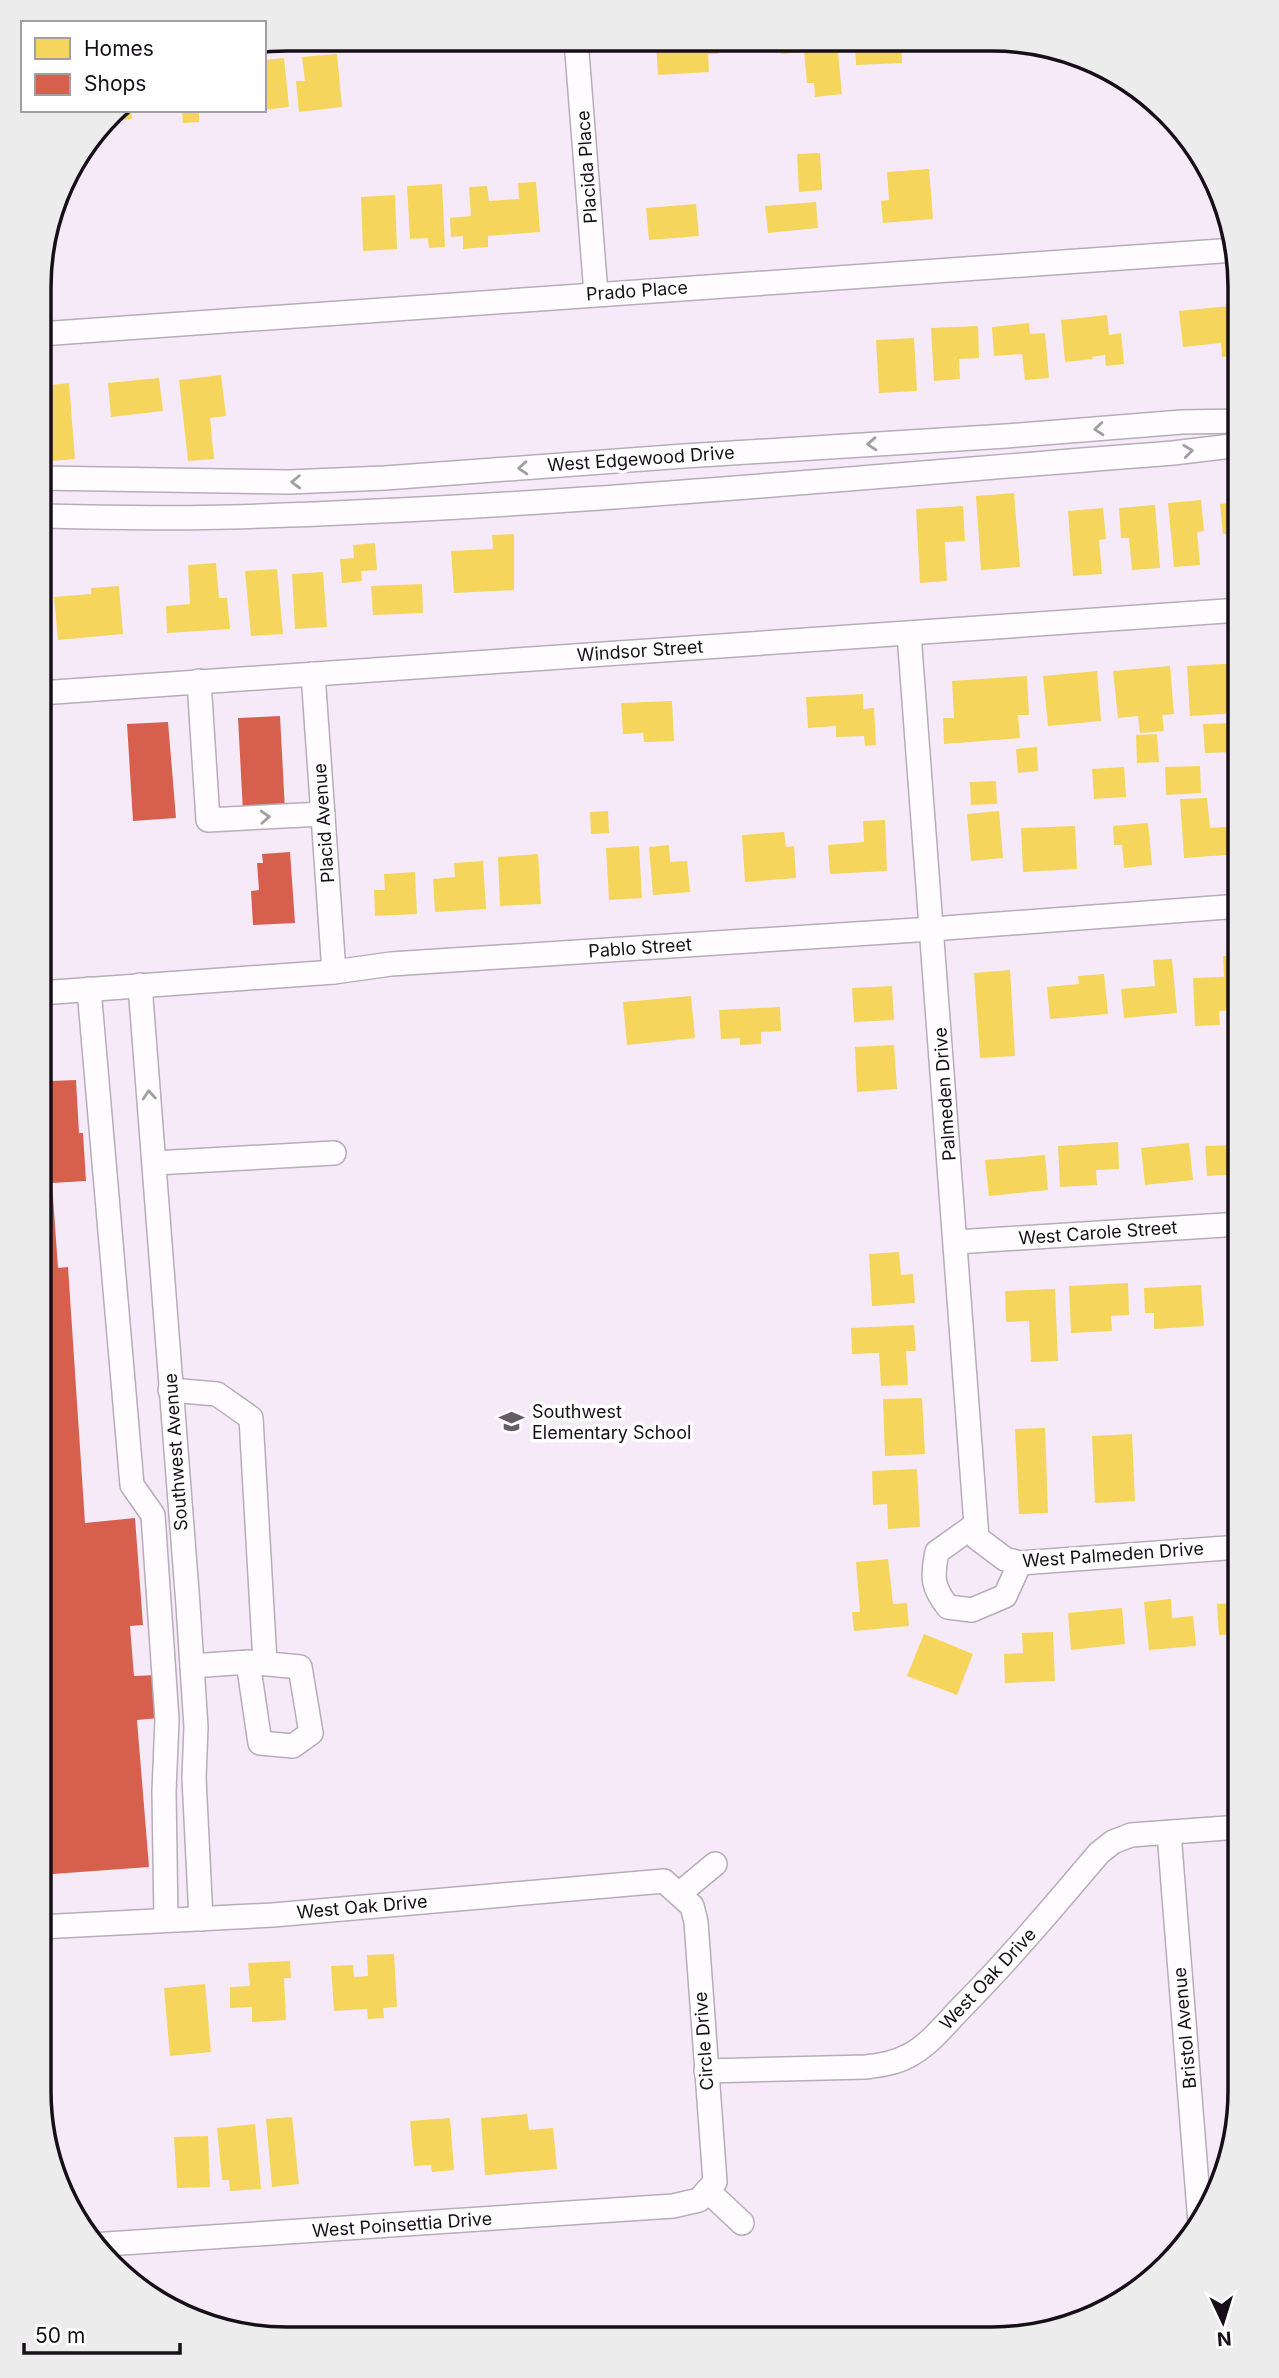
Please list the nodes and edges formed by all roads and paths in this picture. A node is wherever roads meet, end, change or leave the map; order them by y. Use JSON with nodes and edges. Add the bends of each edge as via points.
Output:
{"nodes":[{"id":1,"x":577,"y":51,"type":"edge"},
{"id":2,"x":1225,"y":251,"type":"edge"},
{"id":3,"x":596,"y":294,"type":"junction"},
{"id":4,"x":51,"y":333,"type":"edge"},
{"id":5,"x":1228,"y":422,"type":"edge"},
{"id":6,"x":1228,"y":424,"type":"edge"},
{"id":7,"x":1228,"y":446,"type":"edge"},
{"id":8,"x":1022,"y":465,"type":"junction"},
{"id":9,"x":51,"y":478,"type":"edge"},
{"id":10,"x":51,"y":516,"type":"edge"},
{"id":11,"x":1228,"y":611,"type":"edge"},
{"id":12,"x":909,"y":634,"type":"junction"},
{"id":13,"x":313,"y":674,"type":"junction"},
{"id":14,"x":199,"y":681,"type":"junction"},
{"id":15,"x":51,"y":692,"type":"edge"},
{"id":16,"x":323,"y":814,"type":"junction"},
{"id":17,"x":1228,"y":906,"type":"edge"},
{"id":18,"x":932,"y":929,"type":"junction"},
{"id":19,"x":334,"y":972,"type":"junction"},
{"id":20,"x":140,"y":985,"type":"junction"},
{"id":21,"x":89,"y":989,"type":"junction"},
{"id":22,"x":51,"y":992,"type":"edge"},
{"id":23,"x":334,"y":1153,"type":"dead end"},
{"id":24,"x":155,"y":1163,"type":"junction"},
{"id":25,"x":1228,"y":1225,"type":"edge"},
{"id":26,"x":956,"y":1242,"type":"junction"},
{"id":27,"x":170,"y":1390,"type":"junction"},
{"id":28,"x":975,"y":1525,"type":"junction"},
{"id":29,"x":1228,"y":1548,"type":"edge"},
{"id":30,"x":989,"y":1549,"type":"joint"},
{"id":31,"x":1020,"y":1563,"type":"junction"},
{"id":32,"x":192,"y":1666,"type":"junction"},
{"id":33,"x":1228,"y":1828,"type":"edge"},
{"id":34,"x":1169,"y":1833,"type":"junction"},
{"id":35,"x":715,"y":1864,"type":"dead end"},
{"id":36,"x":680,"y":1893,"type":"junction"},
{"id":37,"x":201,"y":1919,"type":"junction"},
{"id":38,"x":166,"y":1920,"type":"junction"},
{"id":39,"x":51,"y":1926,"type":"edge"},
{"id":40,"x":706,"y":2071,"type":"junction"},
{"id":41,"x":709,"y":2192,"type":"junction"},
{"id":42,"x":1199,"y":2206,"type":"edge"},
{"id":43,"x":742,"y":2223,"type":"dead end"},
{"id":44,"x":107,"y":2244,"type":"edge"}],
"edges":[{"from":1,"to":3,"type":"street","name":"Placida Place"},
{"from":2,"to":3,"type":"street","name":"Prado Place"},
{"from":3,"to":4,"type":"street","name":"Prado Place"},
{"from":5,"to":9,"type":"street","name":"West Edgewood Drive","one_way":true,"via":[[289,482]]},
{"from":6,"to":8,"type":"street","name":"West Edgewood Drive"},
{"from":8,"to":7,"type":"street","name":"West Edgewood Drive","one_way":true},
{"from":8,"to":10,"type":"street","name":"West Edgewood Drive","via":[[460,506],[226,517]]},
{"from":11,"to":12,"type":"street","name":"Windsor Street"},
{"from":12,"to":13,"type":"street","name":"Windsor Street"},
{"from":12,"to":18,"type":"street","name":"Palmeden Drive"},
{"from":13,"to":14,"type":"street","name":"Windsor Street"},
{"from":13,"to":16,"type":"street","name":"Placid Avenue"},
{"from":14,"to":15,"type":"street","name":"Windsor Street"},
{"from":14,"to":16,"type":"street","one_way":true,"via":[[208,821]]},
{"from":16,"to":19,"type":"street","name":"Placid Avenue"},
{"from":17,"to":18,"type":"street","name":"Pablo Street"},
{"from":18,"to":19,"type":"street","name":"Pablo Street","via":[[391,964]]},
{"from":18,"to":26,"type":"street","name":"Palmeden Drive"},
{"from":19,"to":20,"type":"street","name":"Pablo Street"},
{"from":20,"to":21,"type":"street","name":"Pablo Street"},
{"from":24,"to":20,"type":"street","name":"Southwest Avenue","one_way":true},
{"from":21,"to":22,"type":"street","name":"Pablo Street"},
{"from":21,"to":38,"type":"street","via":[[132,1485],[153,1515],[167,1719]]},
{"from":23,"to":24,"type":"street"},
{"from":24,"to":27,"type":"street","name":"Southwest Avenue"},
{"from":25,"to":26,"type":"street","name":"West Carole Street"},
{"from":26,"to":28,"type":"street","name":"Palmeden Drive"},
{"from":27,"to":32,"type":"street","name":"Southwest Avenue"},
{"from":27,"to":32,"type":"street","via":[[217,1394],[251,1418],[256,1662]]},
{"from":28,"to":30,"type":"street","name":"Palmeden Drive","via":[[977,1538]]},
{"from":28,"to":31,"type":"street","via":[[937,1552],[933,1574],[937,1593],[948,1607],[972,1610],[1005,1596]]},
{"from":29,"to":31,"type":"street","name":"West Palmeden Drive"},
{"from":30,"to":31,"type":"street","name":"West Palmeden Drive"},
{"from":32,"to":37,"type":"street","name":"Southwest Avenue"},
{"from":33,"to":34,"type":"street","name":"West Oak Drive"},
{"from":34,"to":40,"type":"street","name":"West Oak Drive","via":[[1131,1835],[1099,1853],[994,1975],[908,2056],[866,2067]]},
{"from":34,"to":42,"type":"street","name":"Bristol Avenue"},
{"from":35,"to":36,"type":"street"},
{"from":36,"to":37,"type":"street","name":"West Oak Drive","via":[[664,1881],[636,1882]]},
{"from":36,"to":40,"type":"street","name":"Circle Drive","via":[[692,1906],[696,1922]]},
{"from":37,"to":38,"type":"street","name":"West Oak Drive"},
{"from":38,"to":39,"type":"street","name":"West Oak Drive"},
{"from":40,"to":41,"type":"street","name":"Circle Drive","via":[[715,2165],[715,2182]]},
{"from":41,"to":43,"type":"street"},
{"from":41,"to":44,"type":"street","name":"West Poinsettia Drive","via":[[693,2203],[673,2206]]}]}
